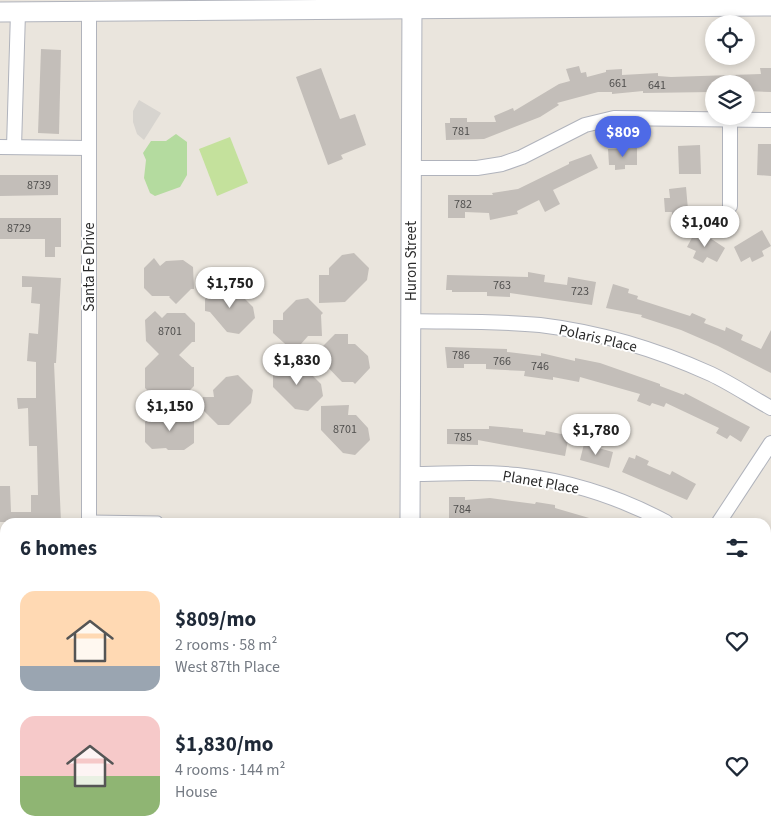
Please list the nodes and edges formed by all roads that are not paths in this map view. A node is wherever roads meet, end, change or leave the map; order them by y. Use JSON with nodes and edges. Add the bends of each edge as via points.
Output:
{"nodes":[{"id":1,"x":412,"y":4,"type":"edge"},
{"id":2,"x":771,"y":6,"type":"edge"},
{"id":3,"x":9,"y":12,"type":"edge"},
{"id":4,"x":89,"y":12,"type":"junction"},
{"id":5,"x":705,"y":120,"type":"edge"},
{"id":6,"x":755,"y":120,"type":"edge"},
{"id":7,"x":771,"y":120,"type":"edge"},
{"id":8,"x":730,"y":125,"type":"edge"},
{"id":9,"x":7,"y":147,"type":"edge"},
{"id":10,"x":89,"y":148,"type":"junction"},
{"id":11,"x":411,"y":168,"type":"junction"},
{"id":12,"x":730,"y":206,"type":"dead end"},
{"id":13,"x":411,"y":321,"type":"junction"},
{"id":14,"x":771,"y":408,"type":"edge"},
{"id":15,"x":771,"y":443,"type":"edge"},
{"id":16,"x":410,"y":474,"type":"junction"},
{"id":17,"x":89,"y":518,"type":"edge"},
{"id":18,"x":410,"y":518,"type":"edge"},
{"id":19,"x":657,"y":518,"type":"edge"},
{"id":20,"x":722,"y":518,"type":"edge"}],
"edges":[{"from":1,"to":2,"type":"main road"},
{"from":1,"to":4,"type":"main road"},
{"from":1,"to":11,"type":"main road","name":"Huron Street"},
{"from":3,"to":4,"type":"main road"},
{"from":3,"to":9,"type":"street"},
{"from":4,"to":10,"type":"street","name":"Santa Fe Drive"},
{"from":5,"to":11,"type":"street","via":[[614,118],[579,128],[502,164],[477,168]]},
{"from":6,"to":7,"type":"street"},
{"from":8,"to":12,"type":"street"},
{"from":9,"to":10,"type":"street"},
{"from":10,"to":17,"type":"street","name":"Santa Fe Drive"},
{"from":11,"to":13,"type":"main road","name":"Huron Street"},
{"from":13,"to":14,"type":"street","name":"Polaris Place","via":[[505,322],[598,336],[714,375]]},
{"from":13,"to":16,"type":"main road","name":"Huron Street"},
{"from":15,"to":20,"type":"street"},
{"from":16,"to":18,"type":"main road","name":"Huron Street"},
{"from":16,"to":19,"type":"street","name":"Planet Place","via":[[487,473],[548,480],[624,503]]}]}
